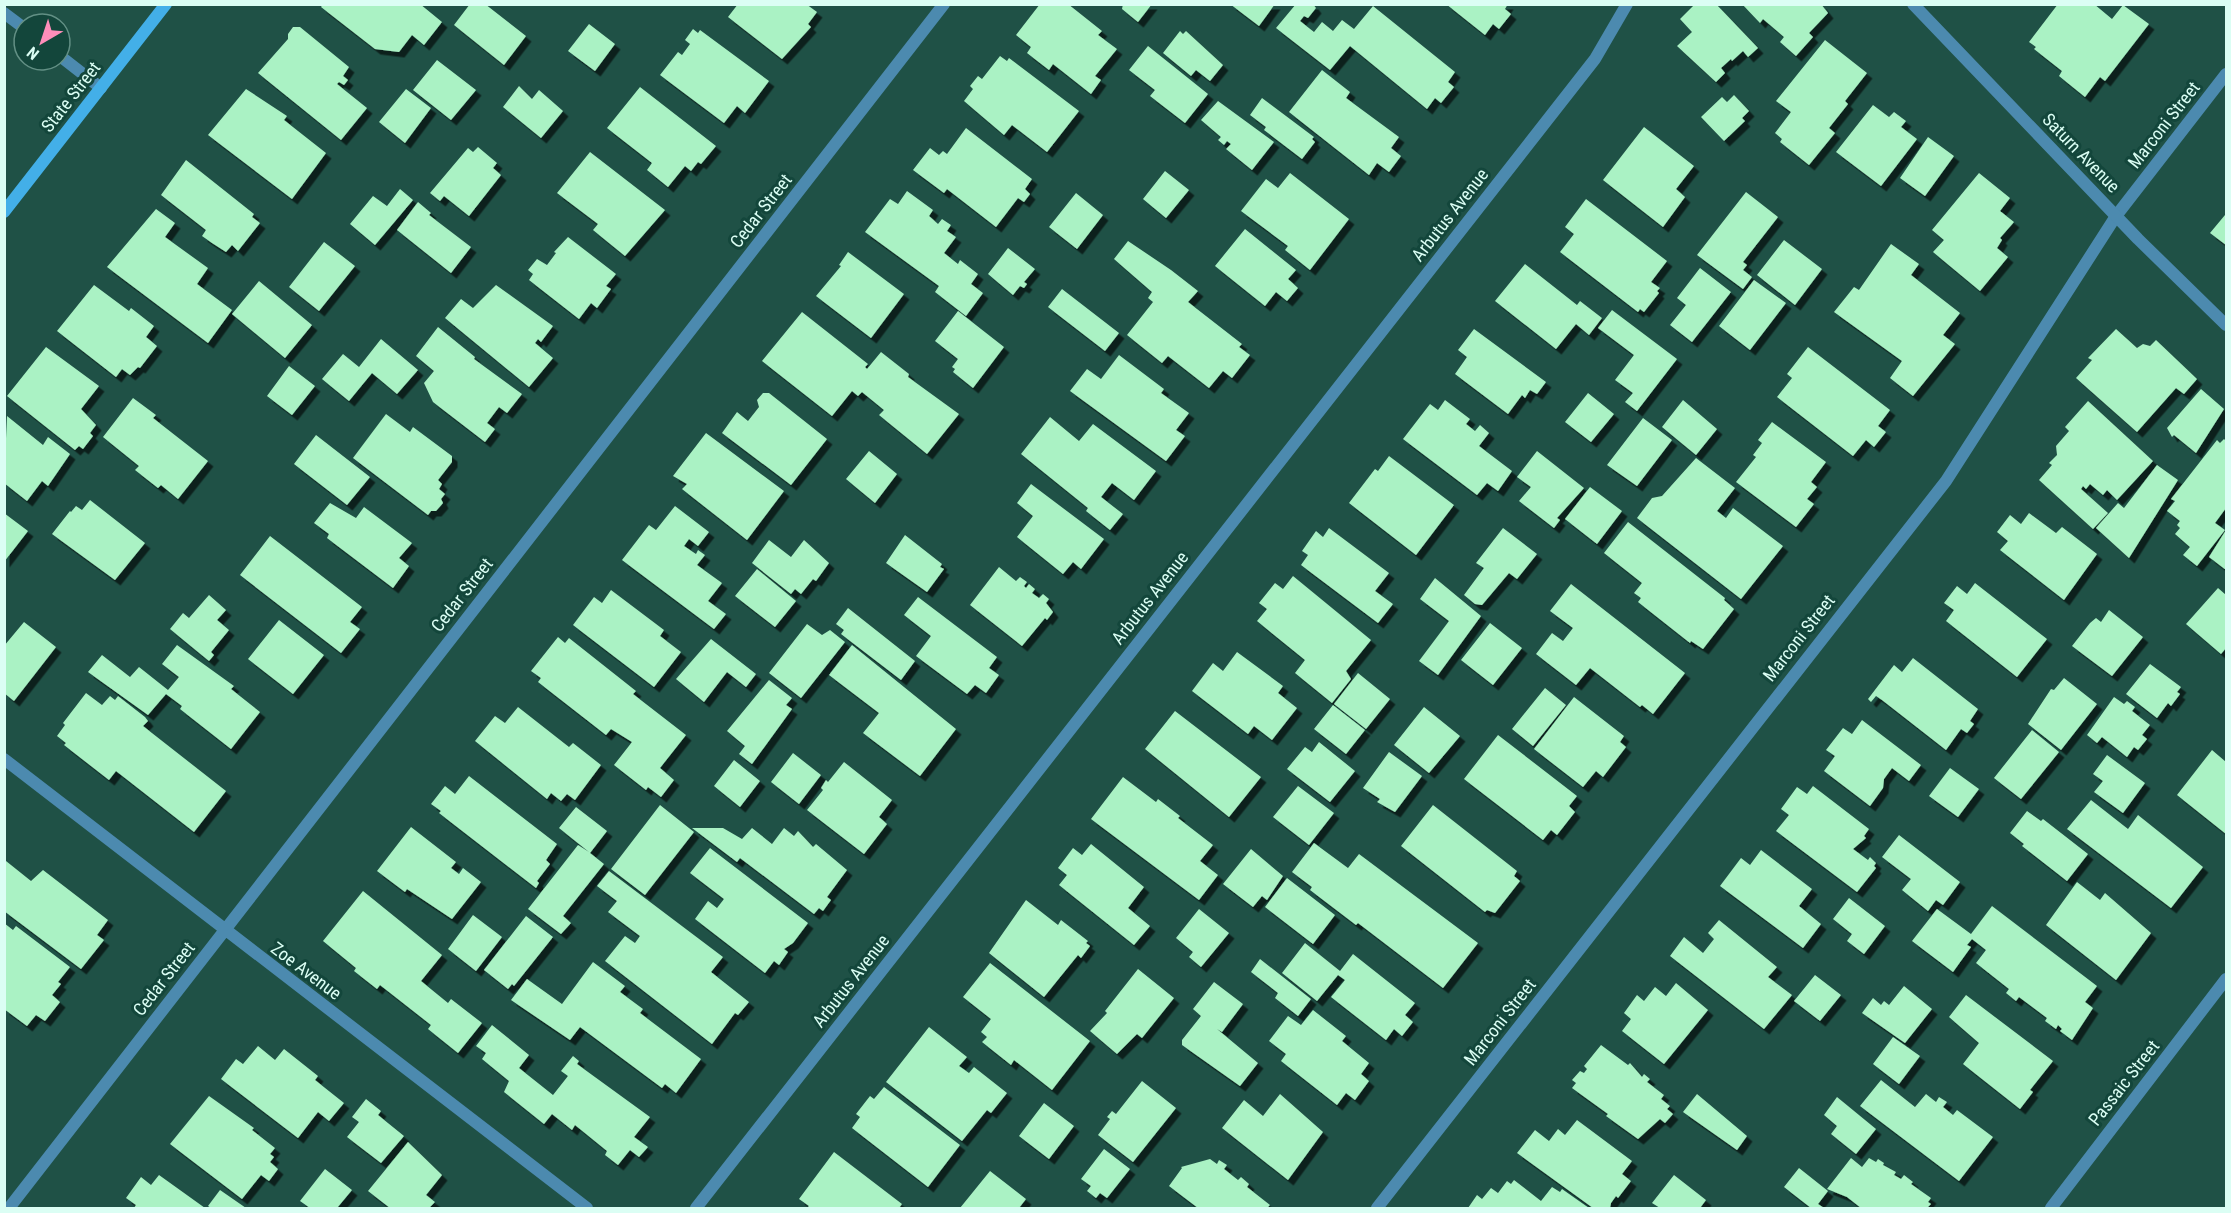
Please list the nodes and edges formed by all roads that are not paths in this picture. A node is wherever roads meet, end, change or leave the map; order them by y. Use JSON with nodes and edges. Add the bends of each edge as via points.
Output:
{"nodes":[{"id":1,"x":166,"y":4,"type":"edge"},
{"id":2,"x":944,"y":4,"type":"edge"},
{"id":3,"x":1627,"y":4,"type":"edge"},
{"id":4,"x":1913,"y":4,"type":"edge"},
{"id":5,"x":72,"y":65,"type":"edge"},
{"id":6,"x":2226,"y":74,"type":"edge"},
{"id":7,"x":102,"y":88,"type":"junction"},
{"id":8,"x":4,"y":212,"type":"edge"},
{"id":9,"x":2116,"y":216,"type":"junction"},
{"id":10,"x":2226,"y":325,"type":"edge"},
{"id":11,"x":4,"y":759,"type":"edge"},
{"id":12,"x":224,"y":931,"type":"junction"},
{"id":13,"x":2226,"y":979,"type":"edge"},
{"id":14,"x":9,"y":1209,"type":"edge"},
{"id":15,"x":587,"y":1209,"type":"edge"},
{"id":16,"x":696,"y":1209,"type":"edge"},
{"id":17,"x":1377,"y":1209,"type":"edge"},
{"id":18,"x":2050,"y":1209,"type":"edge"}],
"edges":[{"from":1,"to":7,"type":"main road","name":"State Street"},
{"from":2,"to":12,"type":"street","name":"Cedar Street"},
{"from":3,"to":16,"type":"street","name":"Arbutus Avenue","via":[[1595,59]]},
{"from":4,"to":9,"type":"street","name":"Saturn Avenue"},
{"from":5,"to":7,"type":"street"},
{"from":6,"to":9,"type":"street","name":"Marconi Street"},
{"from":7,"to":8,"type":"main road","name":"State Street"},
{"from":9,"to":10,"type":"street","name":"Saturn Avenue"},
{"from":9,"to":17,"type":"street","name":"Marconi Street","via":[[1946,481]]},
{"from":11,"to":12,"type":"street","name":"Zoe Avenue"},
{"from":12,"to":14,"type":"street","name":"Cedar Street"},
{"from":12,"to":15,"type":"street","name":"Zoe Avenue"},
{"from":13,"to":18,"type":"street","name":"Passaic Street"}]}
